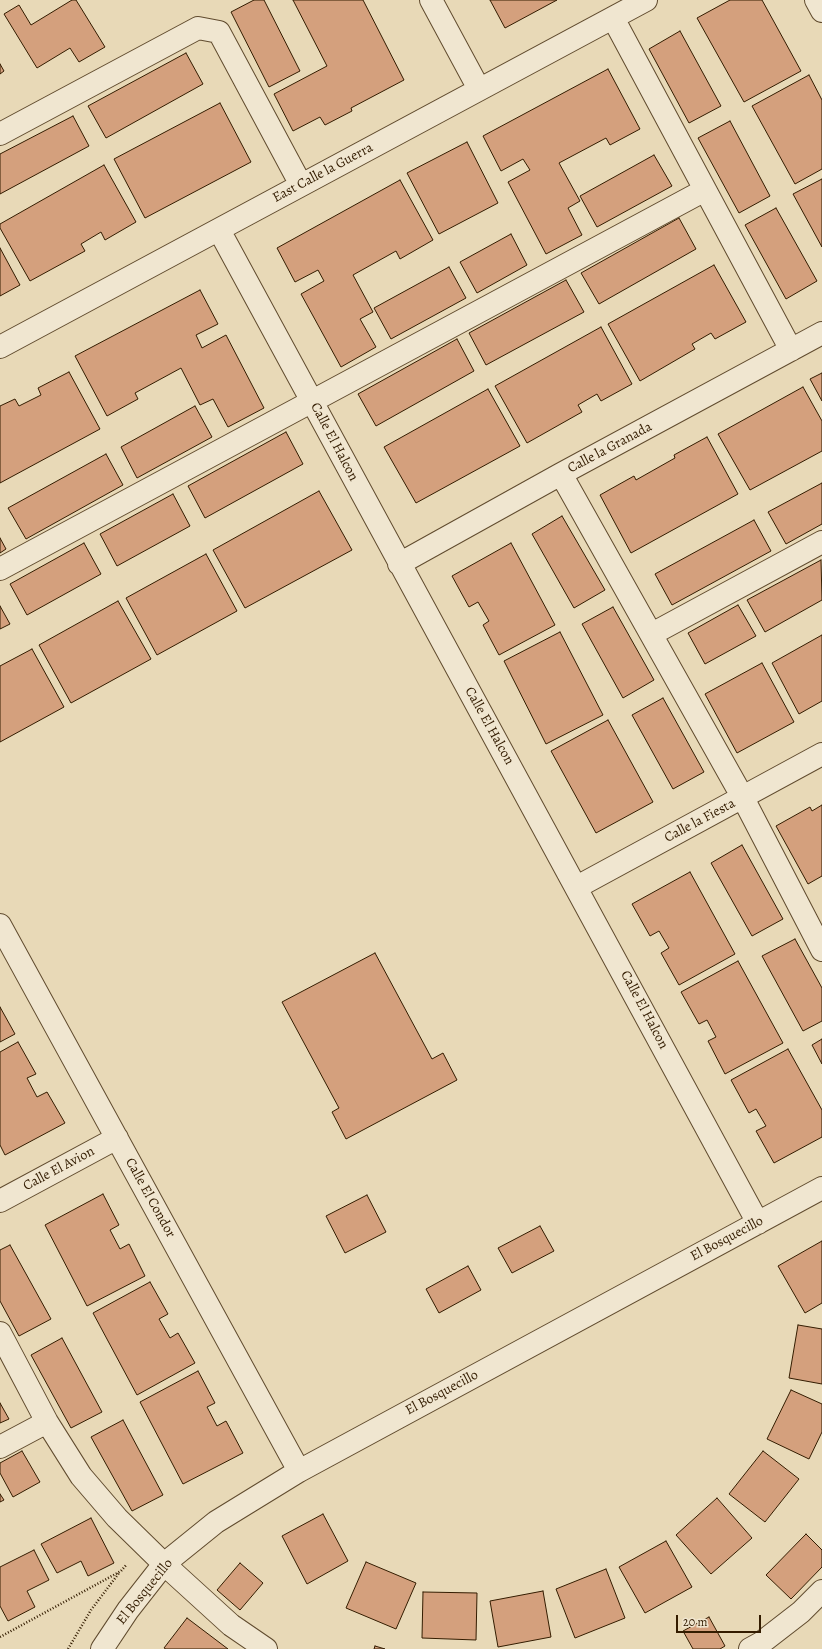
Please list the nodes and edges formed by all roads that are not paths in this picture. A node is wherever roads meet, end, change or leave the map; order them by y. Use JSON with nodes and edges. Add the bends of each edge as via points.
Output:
{"nodes":[{"id":1,"x":431,"y":0,"type":"edge"},
{"id":2,"x":646,"y":0,"type":"edge"},
{"id":3,"x":816,"y":0,"type":"edge"},
{"id":4,"x":822,"y":11,"type":"edge"},
{"id":5,"x":613,"y":18,"type":"junction"},
{"id":6,"x":479,"y":89,"type":"junction"},
{"id":7,"x":0,"y":134,"type":"edge"},
{"id":8,"x":301,"y":185,"type":"junction"},
{"id":9,"x":705,"y":190,"type":"junction"},
{"id":10,"x":219,"y":230,"type":"junction"},
{"id":11,"x":822,"y":333,"type":"edge"},
{"id":12,"x":0,"y":346,"type":"edge"},
{"id":13,"x":791,"y":350,"type":"junction"},
{"id":14,"x":312,"y":400,"type":"junction"},
{"id":15,"x":561,"y":474,"type":"junction"},
{"id":16,"x":822,"y":542,"type":"edge"},
{"id":17,"x":400,"y":564,"type":"junction"},
{"id":18,"x":0,"y":569,"type":"edge"},
{"id":19,"x":652,"y":634,"type":"junction"},
{"id":20,"x":822,"y":754,"type":"edge"},
{"id":21,"x":743,"y":798,"type":"junction"},
{"id":22,"x":577,"y":887,"type":"junction"},
{"id":23,"x":0,"y":925,"type":"edge"},
{"id":24,"x":822,"y":950,"type":"edge"},
{"id":25,"x":117,"y":1138,"type":"junction"},
{"id":26,"x":822,"y":1188,"type":"edge"},
{"id":27,"x":0,"y":1201,"type":"edge"},
{"id":28,"x":758,"y":1223,"type":"junction"},
{"id":29,"x":0,"y":1333,"type":"edge"},
{"id":30,"x":47,"y":1422,"type":"junction"},
{"id":31,"x":0,"y":1447,"type":"edge"},
{"id":32,"x":299,"y":1471,"type":"junction"},
{"id":33,"x":164,"y":1564,"type":"junction"},
{"id":34,"x":822,"y":1591,"type":"edge"},
{"id":35,"x":102,"y":1649,"type":"edge"},
{"id":36,"x":266,"y":1649,"type":"edge"},
{"id":37,"x":750,"y":1649,"type":"edge"}],
"edges":[{"from":1,"to":6,"type":"street"},
{"from":2,"to":5,"type":"street","name":"East Calle la Guerra"},
{"from":3,"to":4,"type":"street"},
{"from":5,"to":6,"type":"street","name":"East Calle la Guerra"},
{"from":5,"to":9,"type":"street"},
{"from":6,"to":8,"type":"street","name":"East Calle la Guerra"},
{"from":7,"to":8,"type":"street","via":[[198,28],[219,32]]},
{"from":8,"to":10,"type":"street","name":"East Calle la Guerra"},
{"from":9,"to":13,"type":"street"},
{"from":9,"to":14,"type":"street"},
{"from":10,"to":12,"type":"street","name":"East Calle la Guerra"},
{"from":10,"to":14,"type":"street","name":"Calle El Halcon"},
{"from":11,"to":13,"type":"street","name":"Calle la Granada"},
{"from":13,"to":15,"type":"street","name":"Calle la Granada"},
{"from":14,"to":17,"type":"street","name":"Calle El Halcon"},
{"from":14,"to":18,"type":"street"},
{"from":15,"to":17,"type":"street","name":"Calle la Granada"},
{"from":15,"to":19,"type":"street"},
{"from":16,"to":19,"type":"street"},
{"from":17,"to":22,"type":"street","name":"Calle El Halcon"},
{"from":19,"to":21,"type":"street"},
{"from":20,"to":21,"type":"street","name":"Calle la Fiesta"},
{"from":21,"to":22,"type":"street","name":"Calle la Fiesta"},
{"from":21,"to":24,"type":"street"},
{"from":22,"to":28,"type":"street","name":"Calle El Halcon"},
{"from":23,"to":25,"type":"street","name":"Calle El Condor"},
{"from":25,"to":27,"type":"street","name":"Calle El Avion"},
{"from":25,"to":32,"type":"street","name":"Calle El Condor"},
{"from":26,"to":28,"type":"street","name":"El Bosquecillo"},
{"from":28,"to":32,"type":"street","name":"El Bosquecillo"},
{"from":29,"to":30,"type":"street"},
{"from":30,"to":31,"type":"street"},
{"from":30,"to":33,"type":"street","via":[[81,1476],[117,1518]]},
{"from":32,"to":33,"type":"street","name":"El Bosquecillo","via":[[216,1522]]},
{"from":33,"to":35,"type":"street","name":"El Bosquecillo"},
{"from":33,"to":36,"type":"street","via":[[231,1625]]},
{"from":34,"to":37,"type":"street","via":[[801,1612]]}]}
